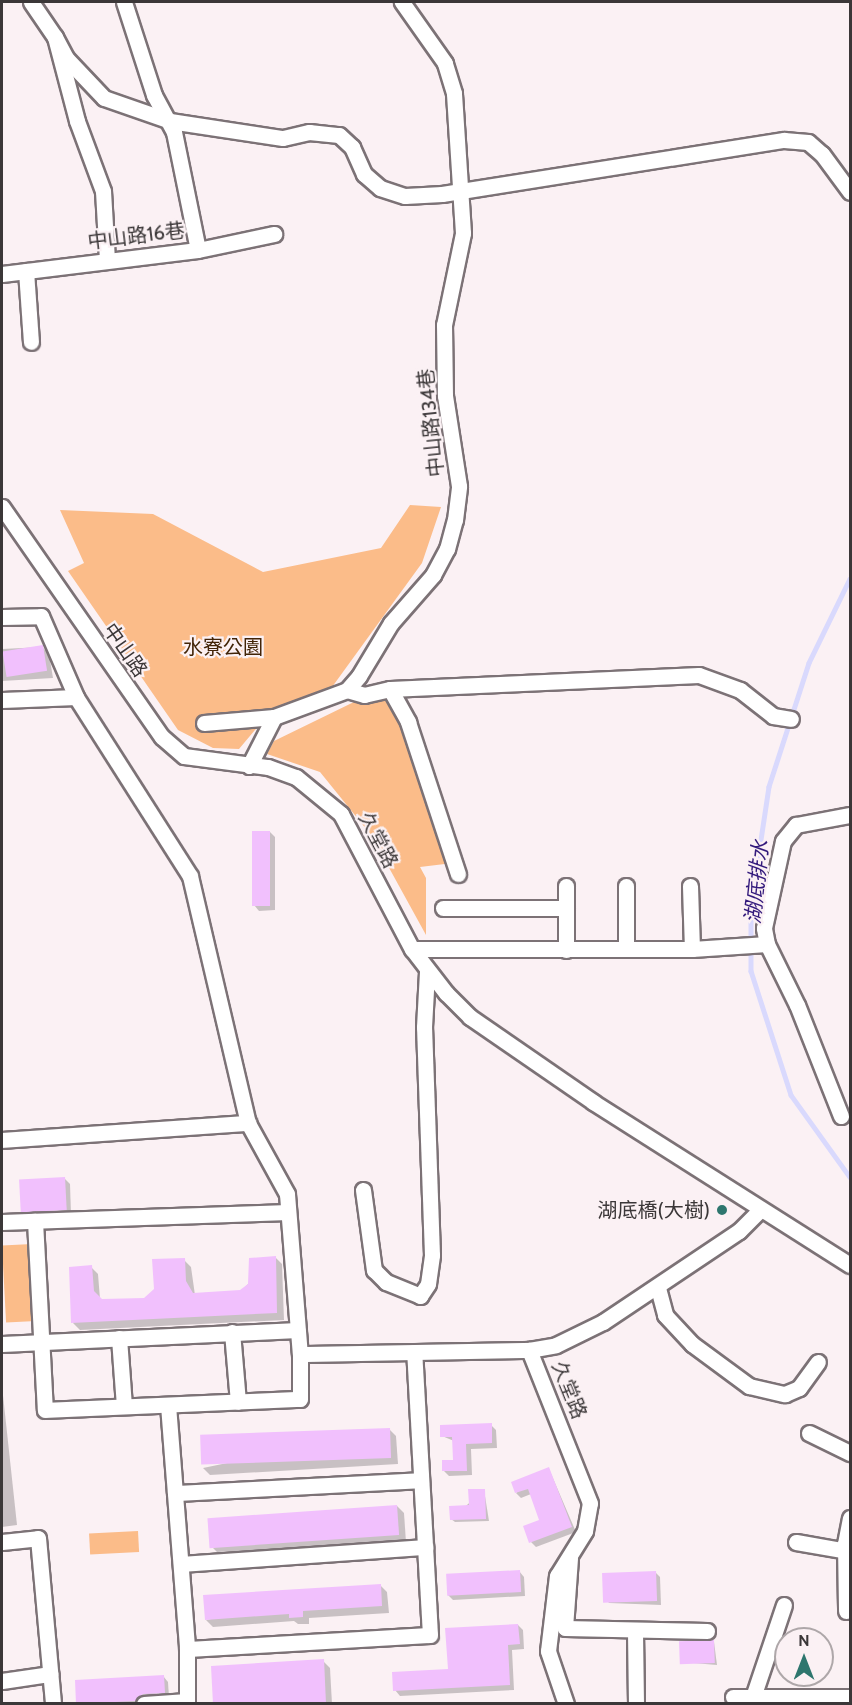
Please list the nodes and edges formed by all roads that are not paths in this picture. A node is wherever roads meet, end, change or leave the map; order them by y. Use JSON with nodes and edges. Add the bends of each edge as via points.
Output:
{"nodes":[{"id":1,"x":31,"y":2,"type":"edge"},
{"id":2,"x":124,"y":2,"type":"edge"},
{"id":3,"x":402,"y":2,"type":"edge"},
{"id":4,"x":55,"y":37,"type":"junction"},
{"id":5,"x":170,"y":121,"type":"junction"},
{"id":6,"x":462,"y":189,"type":"junction"},
{"id":7,"x":850,"y":192,"type":"edge"},
{"id":8,"x":274,"y":234,"type":"dead end"},
{"id":9,"x":198,"y":250,"type":"junction"},
{"id":10,"x":107,"y":260,"type":"junction"},
{"id":11,"x":26,"y":271,"type":"junction"},
{"id":12,"x":2,"y":274,"type":"edge"},
{"id":13,"x":31,"y":342,"type":"dead end"},
{"id":14,"x":4,"y":514,"type":"edge"},
{"id":15,"x":2,"y":617,"type":"edge"},
{"id":16,"x":390,"y":688,"type":"junction"},
{"id":17,"x":347,"y":690,"type":"junction"},
{"id":18,"x":76,"y":697,"type":"junction"},
{"id":19,"x":2,"y":700,"type":"edge"},
{"id":20,"x":274,"y":717,"type":"junction"},
{"id":21,"x":790,"y":719,"type":"dead end"},
{"id":22,"x":204,"y":723,"type":"dead end"},
{"id":23,"x":249,"y":766,"type":"junction"},
{"id":24,"x":850,"y":815,"type":"edge"},
{"id":25,"x":458,"y":874,"type":"dead end"},
{"id":26,"x":566,"y":886,"type":"dead end"},
{"id":27,"x":626,"y":886,"type":"dead end"},
{"id":28,"x":690,"y":886,"type":"dead end"},
{"id":29,"x":443,"y":908,"type":"dead end"},
{"id":30,"x":566,"y":908,"type":"junction"},
{"id":31,"x":767,"y":944,"type":"junction"},
{"id":32,"x":412,"y":949,"type":"junction"},
{"id":33,"x":626,"y":949,"type":"junction"},
{"id":34,"x":692,"y":949,"type":"junction"},
{"id":35,"x":566,"y":950,"type":"junction"},
{"id":36,"x":427,"y":970,"type":"junction"},
{"id":37,"x":841,"y":1116,"type":"dead end"},
{"id":38,"x":248,"y":1123,"type":"junction"},
{"id":39,"x":2,"y":1140,"type":"edge"},
{"id":40,"x":363,"y":1190,"type":"dead end"},
{"id":41,"x":760,"y":1210,"type":"junction"},
{"id":42,"x":288,"y":1212,"type":"junction"},
{"id":43,"x":35,"y":1221,"type":"junction"},
{"id":44,"x":2,"y":1222,"type":"edge"},
{"id":45,"x":850,"y":1265,"type":"edge"},
{"id":46,"x":658,"y":1288,"type":"junction"},
{"id":47,"x":298,"y":1329,"type":"junction"},
{"id":48,"x":232,"y":1332,"type":"junction"},
{"id":49,"x":119,"y":1338,"type":"junction"},
{"id":50,"x":41,"y":1342,"type":"junction"},
{"id":51,"x":2,"y":1344,"type":"edge"},
{"id":52,"x":529,"y":1350,"type":"junction"},
{"id":53,"x":414,"y":1352,"type":"junction"},
{"id":54,"x":300,"y":1354,"type":"junction"},
{"id":55,"x":818,"y":1362,"type":"dead end"},
{"id":56,"x":238,"y":1402,"type":"junction"},
{"id":57,"x":168,"y":1405,"type":"junction"},
{"id":58,"x":124,"y":1407,"type":"junction"},
{"id":59,"x":809,"y":1433,"type":"dead end"},
{"id":60,"x":850,"y":1453,"type":"edge"},
{"id":61,"x":421,"y":1480,"type":"junction"},
{"id":62,"x":175,"y":1493,"type":"junction"},
{"id":63,"x":850,"y":1518,"type":"edge"},
{"id":64,"x":2,"y":1542,"type":"edge"},
{"id":65,"x":796,"y":1542,"type":"dead end"},
{"id":66,"x":846,"y":1546,"type":"edge"},
{"id":67,"x":425,"y":1547,"type":"junction"},
{"id":68,"x":570,"y":1555,"type":"junction"},
{"id":69,"x":181,"y":1564,"type":"junction"},
{"id":70,"x":783,"y":1605,"type":"dead end"},
{"id":71,"x":846,"y":1611,"type":"dead end"},
{"id":72,"x":707,"y":1631,"type":"dead end"},
{"id":73,"x":635,"y":1632,"type":"junction"},
{"id":74,"x":188,"y":1649,"type":"junction"},
{"id":75,"x":50,"y":1674,"type":"junction"},
{"id":76,"x":2,"y":1681,"type":"edge"},
{"id":77,"x":733,"y":1696,"type":"dead end"},
{"id":78,"x":753,"y":1696,"type":"junction"},
{"id":79,"x":850,"y":1697,"type":"edge"},
{"id":80,"x":187,"y":1702,"type":"edge"},
{"id":81,"x":53,"y":1704,"type":"edge"},
{"id":82,"x":144,"y":1704,"type":"edge"},
{"id":83,"x":566,"y":1704,"type":"edge"},
{"id":84,"x":636,"y":1704,"type":"edge"}],
"edges":[{"from":1,"to":4,"type":"street"},
{"from":2,"to":5,"type":"street","via":[[154,95]]},
{"from":3,"to":6,"type":"street","name":"中山路134巷","via":[[445,63],[454,93]]},
{"from":4,"to":5,"type":"street","via":[[66,58],[104,98]]},
{"from":4,"to":10,"type":"street","via":[[76,121],[103,191]]},
{"from":5,"to":6,"type":"street","via":[[283,138],[309,132],[339,135],[352,147],[364,174],[380,188],[405,196]]},
{"from":5,"to":9,"type":"street"},
{"from":6,"to":7,"type":"street","via":[[783,140],[808,142],[822,154]]},
{"from":6,"to":17,"type":"street","name":"中山路134巷","via":[[463,233],[444,325],[445,396],[459,486],[455,520],[447,549],[433,575],[391,623]]},
{"from":8,"to":9,"type":"street","name":"中山路16巷"},
{"from":9,"to":10,"type":"street","name":"中山路16巷"},
{"from":10,"to":11,"type":"street","name":"中山路16巷"},
{"from":11,"to":12,"type":"street","name":"中山路16巷"},
{"from":11,"to":13,"type":"street"},
{"from":14,"to":23,"type":"street","name":"中山路","via":[[162,737],[184,756]]},
{"from":15,"to":18,"type":"street","via":[[41,616]]},
{"from":16,"to":17,"type":"street","via":[[364,695]]},
{"from":16,"to":21,"type":"street","via":[[699,675],[740,690],[773,716]]},
{"from":16,"to":25,"type":"street","via":[[408,722]]},
{"from":17,"to":20,"type":"street"},
{"from":18,"to":19,"type":"street"},
{"from":18,"to":38,"type":"street","via":[[190,876]]},
{"from":20,"to":22,"type":"street"},
{"from":20,"to":23,"type":"street"},
{"from":23,"to":32,"type":"street","name":"久堂路","via":[[296,777],[341,814]]},
{"from":24,"to":31,"type":"street","via":[[796,825],[783,841],[768,899]]},
{"from":26,"to":30,"type":"street"},
{"from":27,"to":33,"type":"street"},
{"from":28,"to":34,"type":"street"},
{"from":29,"to":30,"type":"street"},
{"from":30,"to":35,"type":"street"},
{"from":31,"to":34,"type":"street"},
{"from":31,"to":37,"type":"street","via":[[798,1005]]},
{"from":32,"to":35,"type":"street"},
{"from":32,"to":36,"type":"street","name":"久堂路"},
{"from":33,"to":34,"type":"street"},
{"from":33,"to":35,"type":"street"},
{"from":36,"to":40,"type":"street","via":[[424,1027],[432,1255],[428,1284],[420,1296],[386,1282],[374,1270]]},
{"from":36,"to":41,"type":"street","name":"久堂路","via":[[470,1017]]},
{"from":38,"to":39,"type":"street"},
{"from":38,"to":42,"type":"street","via":[[287,1194]]},
{"from":41,"to":45,"type":"street","name":"久堂路"},
{"from":41,"to":46,"type":"street","name":"久堂路","via":[[738,1231]]},
{"from":42,"to":43,"type":"street"},
{"from":42,"to":47,"type":"street"},
{"from":43,"to":44,"type":"street"},
{"from":43,"to":50,"type":"street"},
{"from":46,"to":52,"type":"street","name":"久堂路","via":[[556,1345]]},
{"from":46,"to":55,"type":"street","via":[[665,1315],[692,1344],[749,1386],[785,1394],[799,1388]]},
{"from":47,"to":48,"type":"street"},
{"from":47,"to":54,"type":"street"},
{"from":48,"to":49,"type":"street"},
{"from":48,"to":56,"type":"street"},
{"from":49,"to":50,"type":"street"},
{"from":49,"to":58,"type":"street"},
{"from":50,"to":51,"type":"street"},
{"from":50,"to":58,"type":"street","via":[[45,1410]]},
{"from":52,"to":53,"type":"street"},
{"from":52,"to":68,"type":"street","name":"久堂路","via":[[590,1503],[585,1531]]},
{"from":53,"to":54,"type":"street"},
{"from":53,"to":61,"type":"street"},
{"from":54,"to":56,"type":"street","via":[[300,1399]]},
{"from":56,"to":57,"type":"street"},
{"from":57,"to":58,"type":"street"},
{"from":57,"to":62,"type":"street"},
{"from":59,"to":60,"type":"street"},
{"from":61,"to":62,"type":"street"},
{"from":61,"to":67,"type":"street"},
{"from":62,"to":69,"type":"street"},
{"from":63,"to":66,"type":"street"},
{"from":64,"to":75,"type":"street","via":[[38,1538]]},
{"from":65,"to":66,"type":"street"},
{"from":66,"to":71,"type":"street"},
{"from":67,"to":69,"type":"street"},
{"from":67,"to":74,"type":"street","via":[[430,1635]]},
{"from":68,"to":73,"type":"street","via":[[565,1628]]},
{"from":68,"to":83,"type":"street","name":"久堂路","via":[[556,1576],[548,1651]]},
{"from":69,"to":74,"type":"street"},
{"from":70,"to":78,"type":"street"},
{"from":72,"to":73,"type":"street"},
{"from":73,"to":84,"type":"street"},
{"from":74,"to":80,"type":"street"},
{"from":75,"to":76,"type":"street"},
{"from":75,"to":81,"type":"street"},
{"from":77,"to":78,"type":"street"},
{"from":78,"to":79,"type":"street"},
{"from":80,"to":82,"type":"street"}]}
